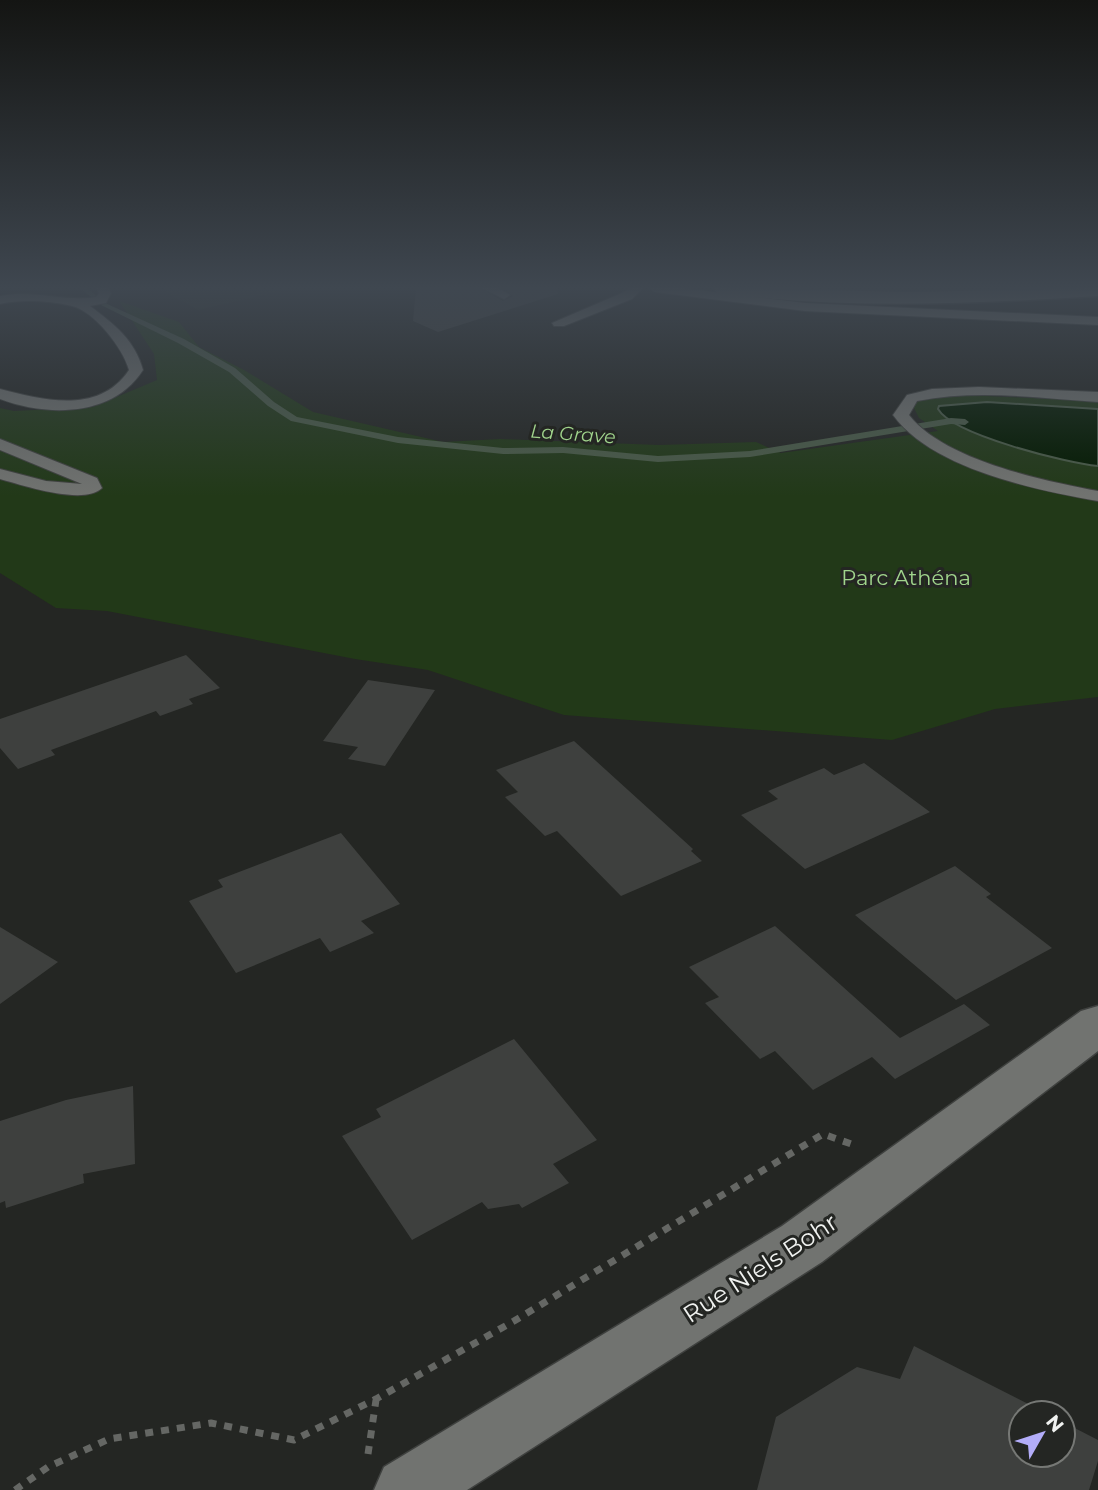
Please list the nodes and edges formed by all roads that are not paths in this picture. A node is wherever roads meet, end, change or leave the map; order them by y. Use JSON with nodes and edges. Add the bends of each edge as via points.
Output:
{"nodes":[{"id":1,"x":134,"y":358,"type":"edge"},
{"id":2,"x":0,"y":394,"type":"edge"},
{"id":3,"x":1098,"y":397,"type":"edge"},
{"id":4,"x":905,"y":422,"type":"joint"},
{"id":5,"x":926,"y":437,"type":"joint"},
{"id":6,"x":0,"y":444,"type":"edge"},
{"id":7,"x":0,"y":474,"type":"edge"},
{"id":8,"x":1098,"y":496,"type":"edge"},
{"id":9,"x":1098,"y":1024,"type":"edge"},
{"id":10,"x":387,"y":1475,"type":"edge"}],
"edges":[{"from":1,"to":2,"type":"lane","via":[[136,370],[123,387],[104,398],[44,404]]},
{"from":3,"to":4,"type":"lane","via":[[930,393],[912,398],[905,406],[901,415]]},
{"from":4,"to":5,"type":"lane"},
{"from":5,"to":8,"type":"lane","via":[[1034,484]]},
{"from":6,"to":7,"type":"lane","via":[[74,472],[93,488],[54,488]]},
{"from":9,"to":10,"type":"street","name":"Rue Niels Bohr","via":[[803,1244]]}]}
